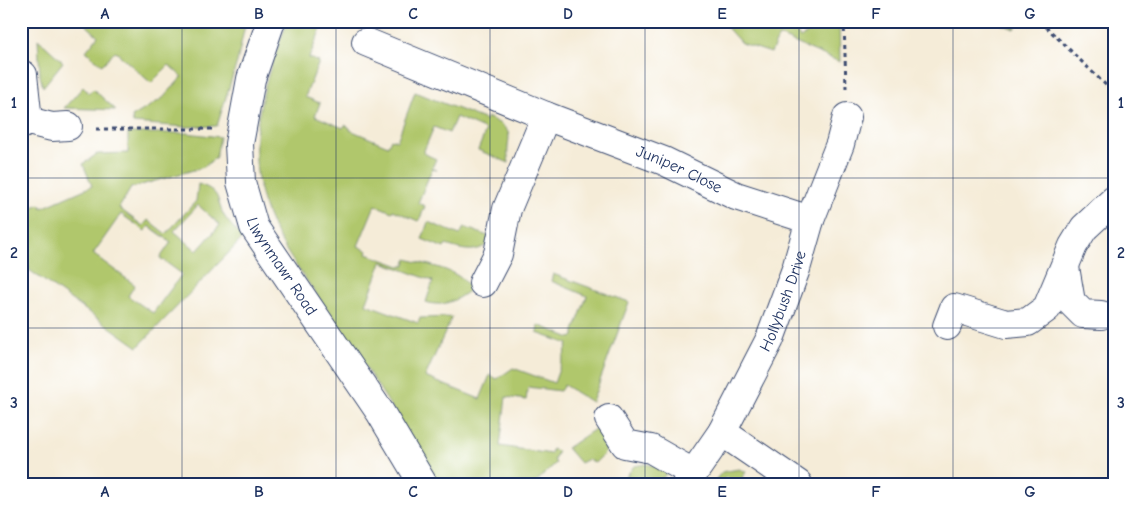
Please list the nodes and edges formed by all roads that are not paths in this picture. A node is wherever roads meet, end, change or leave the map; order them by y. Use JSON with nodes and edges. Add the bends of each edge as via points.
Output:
{"nodes":[{"id":1,"x":271,"y":21,"type":"edge"},
{"id":2,"x":366,"y":42,"type":"dead end"},
{"id":3,"x":23,"y":75,"type":"dead end"},
{"id":4,"x":546,"y":116,"type":"junction"},
{"id":5,"x":847,"y":117,"type":"road end"},
{"id":6,"x":24,"y":123,"type":"edge"},
{"id":7,"x":68,"y":126,"type":"road end"},
{"id":8,"x":1114,"y":200,"type":"edge"},
{"id":9,"x":810,"y":220,"type":"junction"},
{"id":10,"x":1065,"y":267,"type":"junction"},
{"id":11,"x":483,"y":283,"type":"dead end"},
{"id":12,"x":1101,"y":315,"type":"dead end"},
{"id":13,"x":946,"y":326,"type":"dead end"},
{"id":14,"x":609,"y":419,"type":"dead end"},
{"id":15,"x":722,"y":432,"type":"junction"},
{"id":16,"x":689,"y":478,"type":"edge"},
{"id":17,"x":423,"y":484,"type":"edge"},
{"id":18,"x":798,"y":484,"type":"edge"}],
"edges":[{"from":1,"to":17,"type":"street","name":"Llwynmawr Road","via":[[251,79],[239,144],[242,182],[254,227],[380,412]]},
{"from":2,"to":4,"type":"street","name":"Juniper Close"},
{"from":3,"to":6,"type":"street"},
{"from":4,"to":9,"type":"street","name":"Juniper Close","via":[[664,161],[736,196]]},
{"from":4,"to":11,"type":"street","via":[[507,209],[498,254]]},
{"from":5,"to":9,"type":"street","name":"Hollybush Drive","via":[[840,144]]},
{"from":6,"to":7,"type":"street"},
{"from":8,"to":10,"type":"street","via":[[1084,228],[1072,246]]},
{"from":9,"to":15,"type":"street","name":"Hollybush Drive","via":[[770,339]]},
{"from":10,"to":12,"type":"street","via":[[1071,302],[1083,314]]},
{"from":10,"to":13,"type":"street","via":[[1048,308],[1028,322],[1006,324],[954,308]]},
{"from":14,"to":16,"type":"street","name":"Hollybush Drive","via":[[625,444],[651,449]]},
{"from":15,"to":16,"type":"street","name":"Hollybush Drive"},
{"from":15,"to":18,"type":"street"}]}
